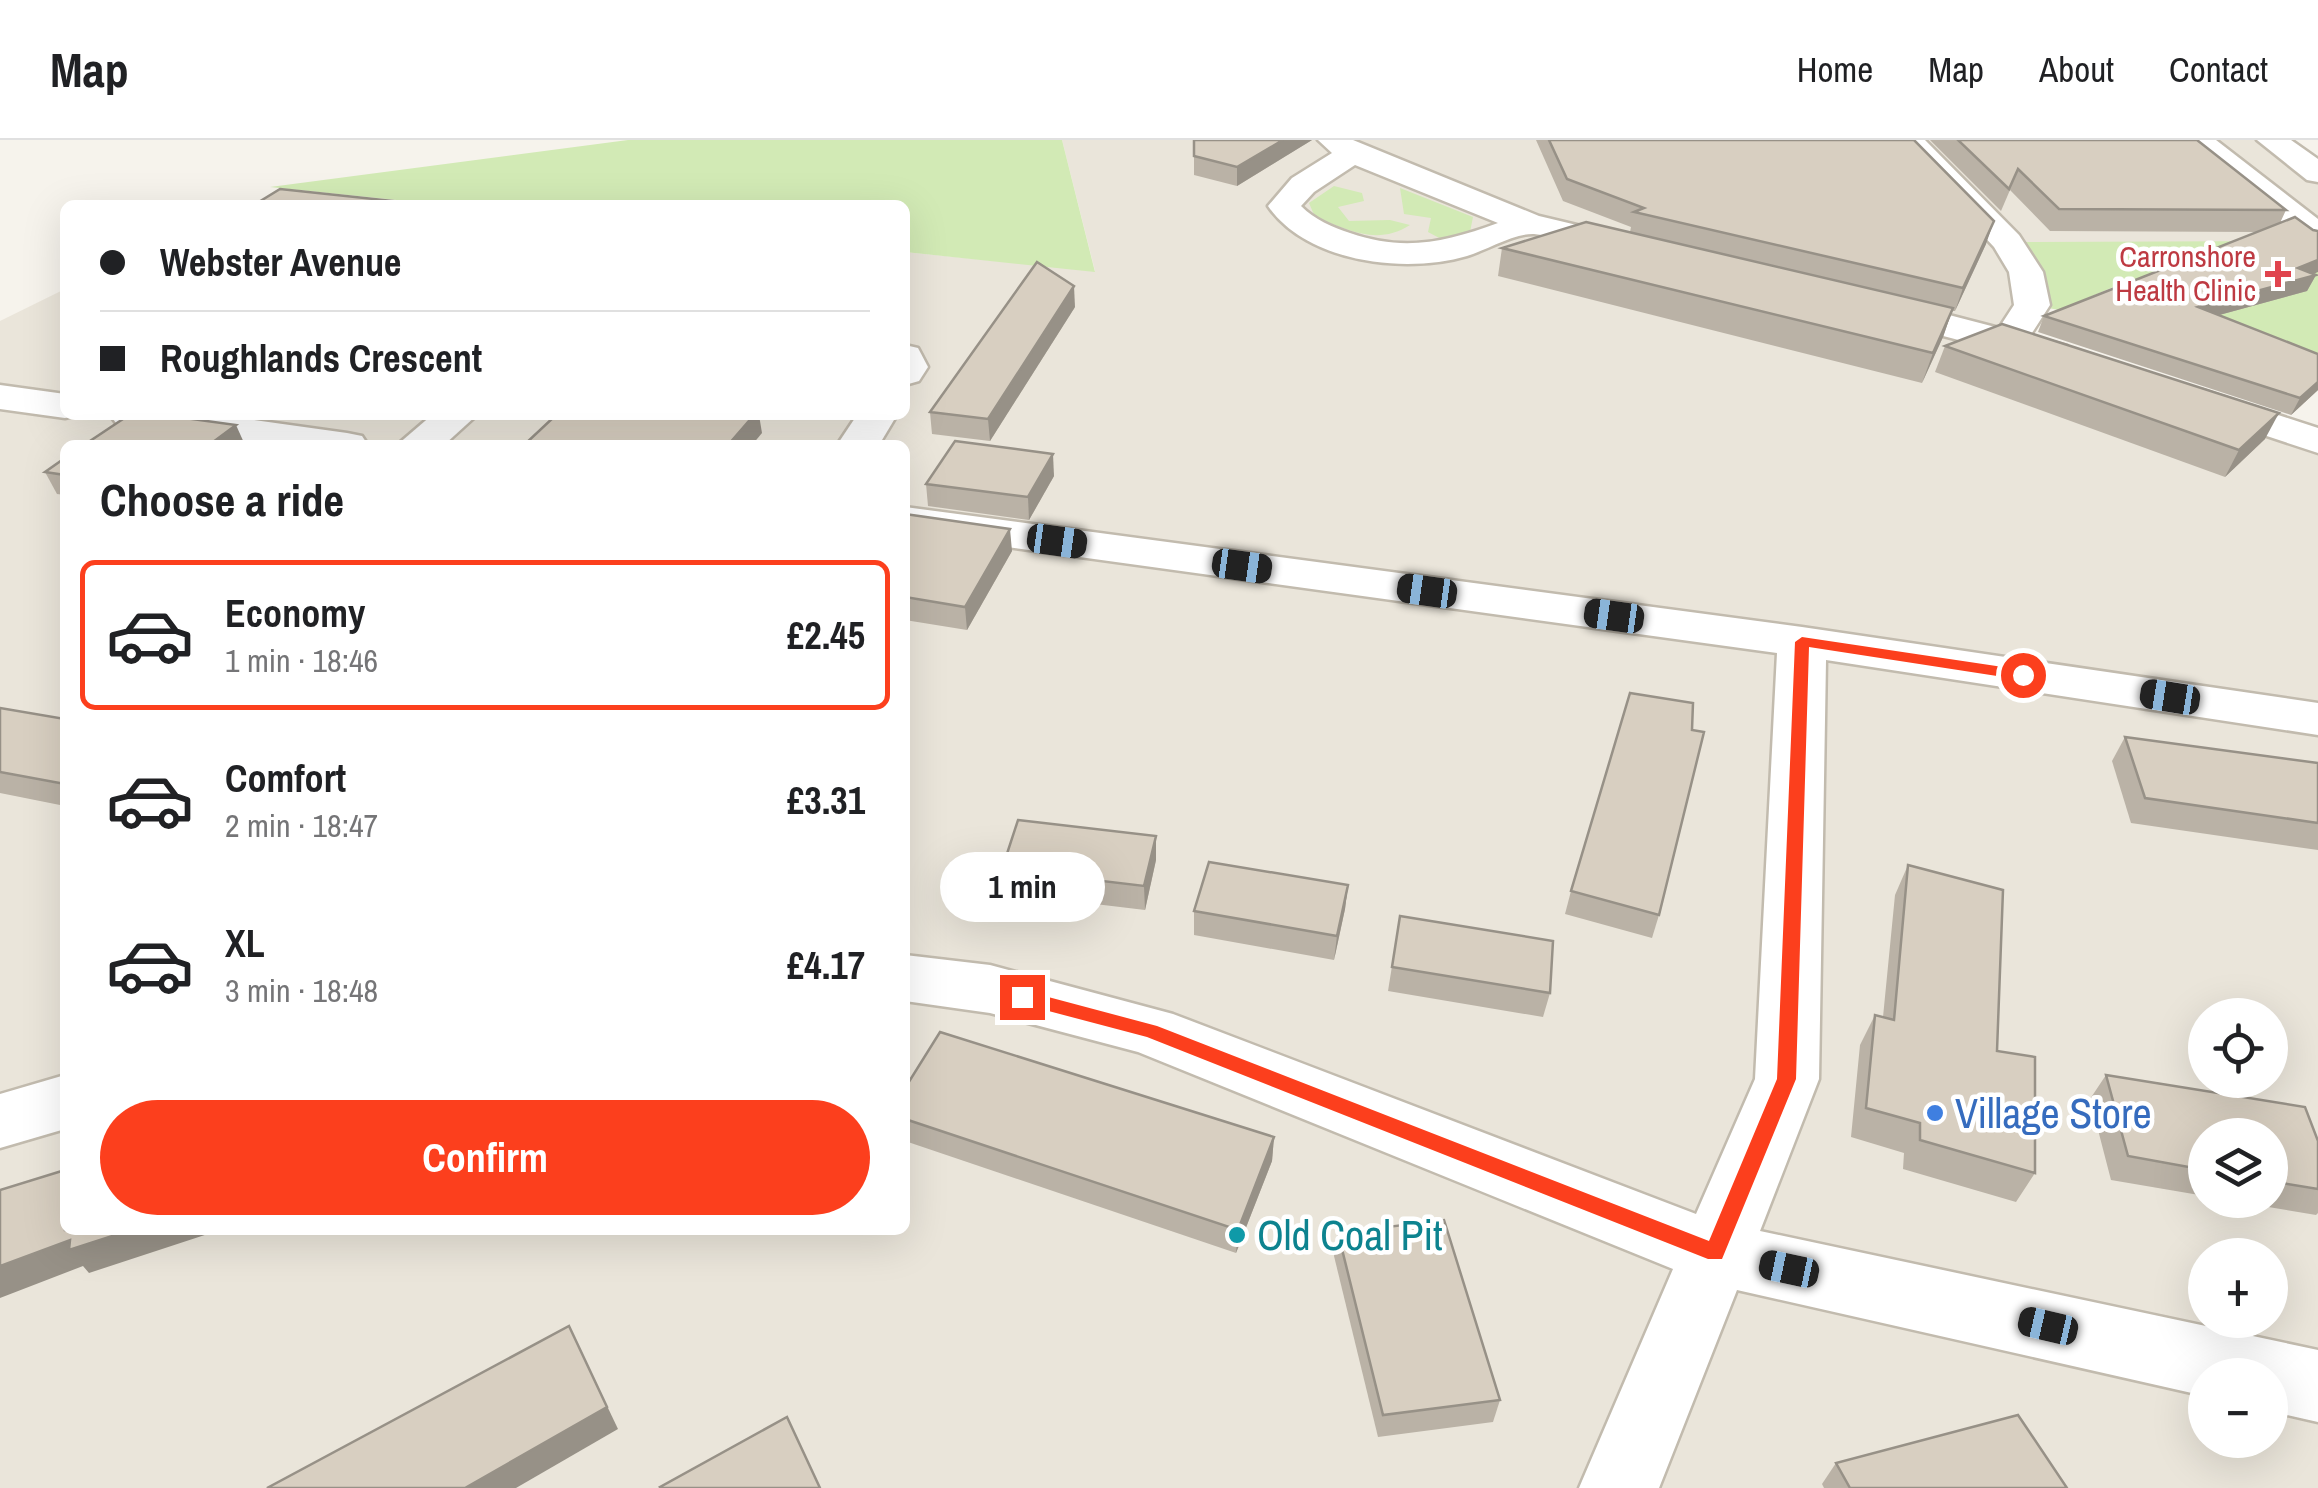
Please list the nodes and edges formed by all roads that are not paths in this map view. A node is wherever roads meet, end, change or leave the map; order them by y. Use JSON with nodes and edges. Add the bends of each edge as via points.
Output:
{"nodes":[{"id":1,"x":1908,"y":140,"type":"edge"},
{"id":2,"x":2197,"y":140,"type":"edge"},
{"id":3,"x":2272,"y":140,"type":"edge"},
{"id":4,"x":1343,"y":146,"type":"edge"},
{"id":5,"x":2318,"y":173,"type":"edge"},
{"id":6,"x":2318,"y":186,"type":"edge"},
{"id":7,"x":2257,"y":187,"type":"junction"},
{"id":8,"x":1528,"y":223,"type":"junction"},
{"id":9,"x":2318,"y":235,"type":"edge"},
{"id":10,"x":1663,"y":256,"type":"edge"},
{"id":11,"x":1836,"y":298,"type":"edge"},
{"id":12,"x":2010,"y":339,"type":"junction"},
{"id":13,"x":2083,"y":363,"type":"edge"},
{"id":14,"x":2174,"y":392,"type":"edge"},
{"id":15,"x":0,"y":397,"type":"edge"},
{"id":16,"x":60,"y":405,"type":"edge"},
{"id":17,"x":166,"y":420,"type":"edge"},
{"id":18,"x":450,"y":420,"type":"edge"},
{"id":19,"x":311,"y":440,"type":"edge"},
{"id":20,"x":424,"y":440,"type":"edge"},
{"id":21,"x":2318,"y":441,"type":"edge"},
{"id":22,"x":910,"y":521,"type":"edge"},
{"id":23,"x":1802,"y":642,"type":"junction"},
{"id":24,"x":2318,"y":720,"type":"edge"},
{"id":25,"x":910,"y":979,"type":"edge"},
{"id":26,"x":60,"y":1103,"type":"edge"},
{"id":27,"x":0,"y":1121,"type":"edge"},
{"id":28,"x":1715,"y":1253,"type":"junction"},
{"id":29,"x":2193,"y":1358,"type":"edge"},
{"id":30,"x":2288,"y":1379,"type":"edge"},
{"id":31,"x":2318,"y":1386,"type":"edge"},
{"id":32,"x":1618,"y":1488,"type":"edge"}],
"edges":[{"from":1,"to":12,"type":"street","via":[[2007,242],[2026,272],[2032,306]]},
{"from":2,"to":7,"type":"street"},
{"from":3,"to":5,"type":"street"},
{"from":4,"to":8,"type":"street"},
{"from":4,"to":8,"type":"street","via":[[1284,206],[1296,222],[1370,253],[1428,258]]},
{"from":6,"to":7,"type":"street"},
{"from":7,"to":9,"type":"street"},
{"from":8,"to":10,"type":"street"},
{"from":11,"to":12,"type":"street"},
{"from":12,"to":13,"type":"street"},
{"from":14,"to":21,"type":"street"},
{"from":15,"to":16,"type":"street"},
{"from":17,"to":19,"type":"street"},
{"from":18,"to":20,"type":"street"},
{"from":22,"to":23,"type":"street"},
{"from":23,"to":24,"type":"street"},
{"from":23,"to":28,"type":"street","via":[[1787,1079]]},
{"from":25,"to":28,"type":"street","via":[[990,989],[1150,1031]]},
{"from":26,"to":27,"type":"street"},
{"from":28,"to":29,"type":"street"},
{"from":28,"to":32,"type":"street"},
{"from":30,"to":31,"type":"street"}]}
